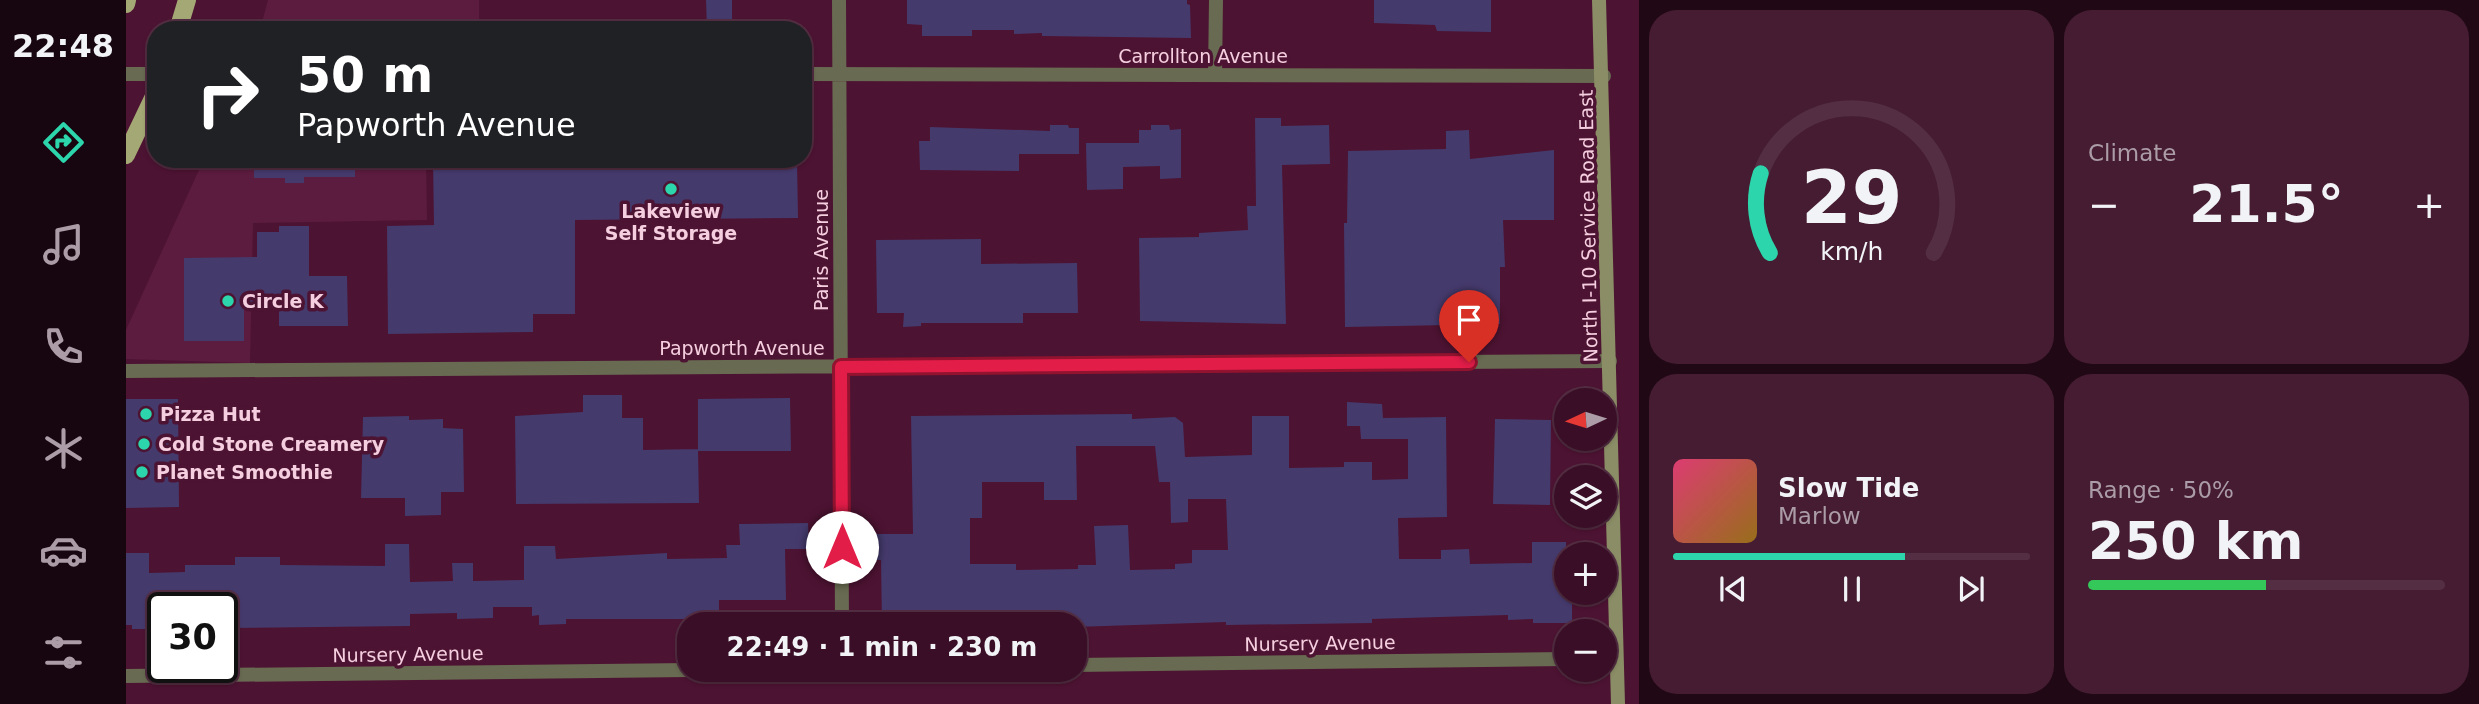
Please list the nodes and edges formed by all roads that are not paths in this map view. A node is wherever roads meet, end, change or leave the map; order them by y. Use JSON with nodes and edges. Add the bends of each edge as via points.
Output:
{"nodes":[{"id":1,"x":187,"y":0,"type":"edge"},
{"id":2,"x":839,"y":0,"type":"edge"},
{"id":3,"x":1216,"y":0,"type":"edge"},
{"id":4,"x":1599,"y":0,"type":"edge"},
{"id":5,"x":181,"y":21,"type":"edge"},
{"id":6,"x":126,"y":74,"type":"edge"},
{"id":7,"x":147,"y":74,"type":"edge"},
{"id":8,"x":812,"y":74,"type":"edge"},
{"id":9,"x":839,"y":74,"type":"junction"},
{"id":10,"x":1215,"y":75,"type":"junction"},
{"id":11,"x":1604,"y":76,"type":"junction"},
{"id":12,"x":147,"y":111,"type":"edge"},
{"id":13,"x":126,"y":155,"type":"edge"},
{"id":14,"x":1610,"y":361,"type":"junction"},
{"id":15,"x":841,"y":367,"type":"junction"},
{"id":16,"x":126,"y":371,"type":"edge"},
{"id":17,"x":842,"y":612,"type":"edge"},
{"id":18,"x":1611,"y":619,"type":"edge"},
{"id":19,"x":1554,"y":659,"type":"edge"},
{"id":20,"x":1087,"y":665,"type":"edge"},
{"id":21,"x":677,"y":670,"type":"edge"},
{"id":22,"x":126,"y":676,"type":"edge"},
{"id":23,"x":1615,"y":682,"type":"edge"},
{"id":24,"x":1618,"y":704,"type":"edge"}],
"edges":[{"from":1,"to":5,"type":"main road"},
{"from":2,"to":9,"type":"street","name":"Paris Avenue"},
{"from":3,"to":10,"type":"street"},
{"from":4,"to":11,"type":"street","name":"North I-10 Service Road East"},
{"from":6,"to":7,"type":"street"},
{"from":8,"to":9,"type":"street","name":"Carrollton Avenue"},
{"from":9,"to":10,"type":"street","name":"Carrollton Avenue"},
{"from":9,"to":15,"type":"street","name":"Paris Avenue"},
{"from":10,"to":11,"type":"street","name":"Carrollton Avenue"},
{"from":11,"to":14,"type":"street","name":"North I-10 Service Road East"},
{"from":12,"to":13,"type":"main road"},
{"from":14,"to":15,"type":"street","name":"Papworth Avenue"},
{"from":14,"to":18,"type":"street","name":"North I-10 Service Road East"},
{"from":15,"to":16,"type":"street","name":"Papworth Avenue"},
{"from":15,"to":17,"type":"street","name":"Paris Avenue"},
{"from":19,"to":20,"type":"street","name":"Nursery Avenue"},
{"from":21,"to":22,"type":"street","name":"Nursery Avenue"},
{"from":23,"to":24,"type":"street","name":"North I-10 Service Road East"}]}
